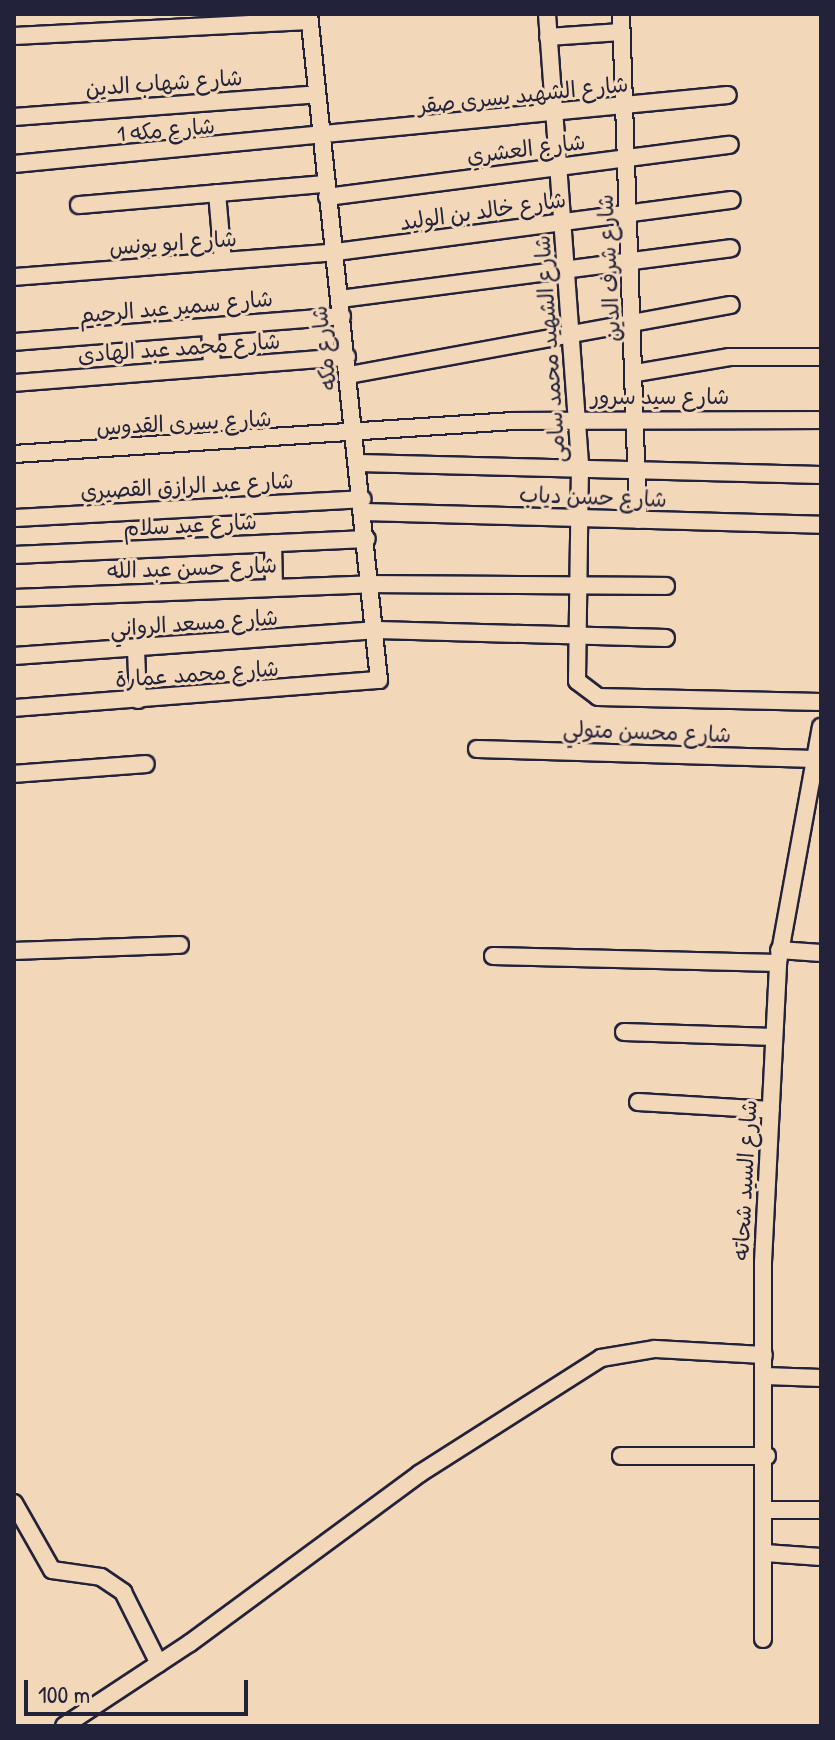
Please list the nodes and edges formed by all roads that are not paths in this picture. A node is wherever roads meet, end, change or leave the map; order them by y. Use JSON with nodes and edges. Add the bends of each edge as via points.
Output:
{"nodes":[{"id":1,"x":547,"y":14,"type":"edge"},
{"id":2,"x":621,"y":14,"type":"edge"},
{"id":3,"x":309,"y":18,"type":"edge"},
{"id":4,"x":621,"y":32,"type":"junction"},
{"id":5,"x":14,"y":36,"type":"edge"},
{"id":6,"x":548,"y":37,"type":"junction"},
{"id":7,"x":317,"y":94,"type":"junction"},
{"id":8,"x":728,"y":95,"type":"dead end"},
{"id":9,"x":624,"y":107,"type":"junction"},
{"id":10,"x":553,"y":114,"type":"junction"},
{"id":11,"x":14,"y":117,"type":"edge"},
{"id":12,"x":322,"y":138,"type":"junction"},
{"id":13,"x":730,"y":145,"type":"dead end"},
{"id":14,"x":626,"y":158,"type":"junction"},
{"id":15,"x":14,"y":164,"type":"edge"},
{"id":16,"x":559,"y":167,"type":"junction"},
{"id":17,"x":327,"y":190,"type":"junction"},
{"id":18,"x":217,"y":193,"type":"junction"},
{"id":19,"x":732,"y":200,"type":"dead end"},
{"id":20,"x":79,"y":205,"type":"dead end"},
{"id":21,"x":629,"y":214,"type":"junction"},
{"id":22,"x":564,"y":222,"type":"junction"},
{"id":23,"x":731,"y":248,"type":"dead end"},
{"id":24,"x":336,"y":252,"type":"junction"},
{"id":25,"x":223,"y":261,"type":"junction"},
{"id":26,"x":631,"y":261,"type":"junction"},
{"id":27,"x":568,"y":269,"type":"junction"},
{"id":28,"x":14,"y":277,"type":"edge"},
{"id":29,"x":731,"y":305,"type":"dead end"},
{"id":30,"x":341,"y":308,"type":"junction"},
{"id":31,"x":634,"y":323,"type":"junction"},
{"id":32,"x":210,"y":327,"type":"junction"},
{"id":33,"x":572,"y":334,"type":"junction"},
{"id":34,"x":14,"y":342,"type":"edge"},
{"id":35,"x":347,"y":357,"type":"junction"},
{"id":36,"x":821,"y":357,"type":"edge"},
{"id":37,"x":212,"y":367,"type":"junction"},
{"id":38,"x":636,"y":373,"type":"junction"},
{"id":39,"x":349,"y":375,"type":"junction"},
{"id":40,"x":14,"y":383,"type":"edge"},
{"id":41,"x":637,"y":418,"type":"junction"},
{"id":42,"x":576,"y":419,"type":"junction"},
{"id":43,"x":821,"y":420,"type":"edge"},
{"id":44,"x":355,"y":434,"type":"junction"},
{"id":45,"x":14,"y":454,"type":"edge"},
{"id":46,"x":359,"y":463,"type":"junction"},
{"id":47,"x":580,"y":466,"type":"junction"},
{"id":48,"x":637,"y":467,"type":"junction"},
{"id":49,"x":821,"y":475,"type":"edge"},
{"id":50,"x":363,"y":505,"type":"junction"},
{"id":51,"x":14,"y":518,"type":"edge"},
{"id":52,"x":582,"y":518,"type":"junction"},
{"id":53,"x":638,"y":520,"type":"junction"},
{"id":54,"x":821,"y":525,"type":"edge"},
{"id":55,"x":367,"y":539,"type":"junction"},
{"id":56,"x":273,"y":543,"type":"junction"},
{"id":57,"x":14,"y":555,"type":"edge"},
{"id":58,"x":372,"y":584,"type":"junction"},
{"id":59,"x":580,"y":585,"type":"junction"},
{"id":60,"x":274,"y":586,"type":"junction"},
{"id":61,"x":666,"y":586,"type":"dead end"},
{"id":62,"x":14,"y":598,"type":"edge"},
{"id":63,"x":378,"y":630,"type":"junction"},
{"id":64,"x":578,"y":635,"type":"junction"},
{"id":65,"x":666,"y":638,"type":"dead end"},
{"id":66,"x":136,"y":650,"type":"junction"},
{"id":67,"x":14,"y":656,"type":"edge"},
{"id":68,"x":380,"y":678,"type":"joint"},
{"id":69,"x":138,"y":700,"type":"junction"},
{"id":70,"x":821,"y":702,"type":"edge"},
{"id":71,"x":14,"y":708,"type":"edge"},
{"id":72,"x":821,"y":727,"type":"edge"},
{"id":73,"x":477,"y":749,"type":"dead end"},
{"id":74,"x":815,"y":759,"type":"junction"},
{"id":75,"x":146,"y":764,"type":"dead end"},
{"id":76,"x":14,"y":774,"type":"edge"},
{"id":77,"x":180,"y":945,"type":"dead end"},
{"id":78,"x":14,"y":951,"type":"edge"},
{"id":79,"x":821,"y":953,"type":"edge"},
{"id":80,"x":493,"y":956,"type":"dead end"},
{"id":81,"x":778,"y":957,"type":"junction"},
{"id":82,"x":624,"y":1032,"type":"dead end"},
{"id":83,"x":774,"y":1037,"type":"junction"},
{"id":84,"x":638,"y":1102,"type":"dead end"},
{"id":85,"x":771,"y":1110,"type":"junction"},
{"id":86,"x":764,"y":1355,"type":"junction"},
{"id":87,"x":765,"y":1376,"type":"junction"},
{"id":88,"x":821,"y":1378,"type":"edge"},
{"id":89,"x":621,"y":1456,"type":"dead end"},
{"id":90,"x":767,"y":1456,"type":"junction"},
{"id":91,"x":14,"y":1503,"type":"edge"},
{"id":92,"x":768,"y":1510,"type":"junction"},
{"id":93,"x":821,"y":1510,"type":"edge"},
{"id":94,"x":765,"y":1553,"type":"junction"},
{"id":95,"x":821,"y":1557,"type":"edge"},
{"id":96,"x":763,"y":1639,"type":"dead end"},
{"id":97,"x":159,"y":1664,"type":"junction"},
{"id":98,"x":64,"y":1726,"type":"edge"}],
"edges":[{"from":1,"to":6,"type":"street","name":"شارع الشهيد محمد سامى"},
{"from":2,"to":4,"type":"street","name":"شارع شرف الدين"},
{"from":3,"to":5,"type":"street"},
{"from":3,"to":7,"type":"street","name":"شارع مكه"},
{"from":4,"to":6,"type":"street"},
{"from":4,"to":9,"type":"street","name":"شارع شرف الدين"},
{"from":6,"to":10,"type":"street","name":"شارع الشهيد محمد سامى"},
{"from":7,"to":11,"type":"street","name":"شارع شهاب الدين"},
{"from":7,"to":12,"type":"street","name":"شارع مكه"},
{"from":8,"to":9,"type":"street","name":"شارع الشهيد يسرى صقر"},
{"from":9,"to":10,"type":"street","name":"شارع الشهيد يسرى صقر"},
{"from":9,"to":14,"type":"street","name":"شارع شرف الدين"},
{"from":10,"to":12,"type":"street","name":"شارع الشهيد يسرى صقر"},
{"from":10,"to":16,"type":"street","name":"شارع الشهيد محمد سامى"},
{"from":12,"to":15,"type":"street","name":"شارع مكه 1"},
{"from":12,"to":17,"type":"street","name":"شارع مكه"},
{"from":13,"to":14,"type":"street","name":"شارع العشري"},
{"from":14,"to":16,"type":"street","name":"شارع العشري"},
{"from":14,"to":21,"type":"street","name":"شارع شرف الدين"},
{"from":16,"to":17,"type":"street","name":"شارع العشري"},
{"from":16,"to":22,"type":"street","name":"شارع الشهيد محمد سامى"},
{"from":17,"to":18,"type":"street","name":"شارع العشري"},
{"from":17,"to":24,"type":"street","name":"شارع مكه"},
{"from":18,"to":20,"type":"street","name":"شارع العشري"},
{"from":18,"to":25,"type":"street"},
{"from":19,"to":21,"type":"street","name":"شارع خالد بن الوليد"},
{"from":21,"to":22,"type":"street","name":"شارع خالد بن الوليد"},
{"from":21,"to":26,"type":"street","name":"شارع شرف الدين"},
{"from":22,"to":24,"type":"street","name":"شارع خالد بن الوليد"},
{"from":22,"to":27,"type":"street","name":"شارع الشهيد محمد سامى"},
{"from":23,"to":26,"type":"street","name":"شارع سمير عبد الرحيم"},
{"from":24,"to":25,"type":"street","name":"شارع ابو يونس"},
{"from":24,"to":30,"type":"street","name":"شارع مكه"},
{"from":25,"to":28,"type":"street","name":"شارع ابو يونس"},
{"from":26,"to":27,"type":"street","name":"شارع سمير عبد الرحيم"},
{"from":26,"to":31,"type":"street","name":"شارع شرف الدين"},
{"from":27,"to":30,"type":"street","name":"شارع سمير عبد الرحيم"},
{"from":27,"to":33,"type":"street","name":"شارع الشهيد محمد سامى"},
{"from":29,"to":31,"type":"street"},
{"from":30,"to":32,"type":"street","name":"شارع سمير عبد الرحيم"},
{"from":30,"to":35,"type":"street","name":"شارع مكه"},
{"from":31,"to":33,"type":"street"},
{"from":31,"to":38,"type":"street","name":"شارع شرف الدين"},
{"from":32,"to":34,"type":"street","name":"شارع سمير عبد الرحيم"},
{"from":32,"to":37,"type":"street"},
{"from":33,"to":39,"type":"street"},
{"from":33,"to":42,"type":"street","name":"شارع الشهيد محمد سامى"},
{"from":35,"to":37,"type":"street","name":"شارع محمد عبد الهادى"},
{"from":35,"to":39,"type":"street","name":"شارع مكه"},
{"from":36,"to":38,"type":"street","via":[[730,357]]},
{"from":37,"to":40,"type":"street","name":"شارع محمد عبد الهادى"},
{"from":38,"to":41,"type":"street","name":"شارع شرف الدين"},
{"from":39,"to":44,"type":"street","name":"شارع مكه"},
{"from":41,"to":42,"type":"street","name":"شارع سيد سرور"},
{"from":41,"to":43,"type":"street","name":"شارع سيد سرور"},
{"from":41,"to":48,"type":"street","name":"شارع شرف الدين"},
{"from":42,"to":44,"type":"street","name":"شارع سيد سرور"},
{"from":42,"to":47,"type":"street","name":"شارع الشهيد محمد سامى"},
{"from":44,"to":45,"type":"street","name":"شارع يسرى القدوس"},
{"from":44,"to":46,"type":"street","name":"شارع مكه"},
{"from":46,"to":47,"type":"street"},
{"from":46,"to":50,"type":"street","name":"شارع مكه"},
{"from":47,"to":48,"type":"street"},
{"from":47,"to":52,"type":"street","name":"شارع الشهيد محمد سامى"},
{"from":48,"to":49,"type":"street"},
{"from":48,"to":53,"type":"street","name":"شارع شرف الدين"},
{"from":50,"to":51,"type":"street","name":"شارع عبد الرازق القصيري"},
{"from":50,"to":52,"type":"street","name":"شارع حسن دياب"},
{"from":50,"to":55,"type":"street","name":"شارع مكه"},
{"from":52,"to":53,"type":"street","name":"شارع حسن دياب"},
{"from":52,"to":59,"type":"street","name":"شارع الشهيد محمد سامى"},
{"from":53,"to":54,"type":"street","name":"شارع حسن دياب"},
{"from":55,"to":56,"type":"street","name":"شارع عيد سلام"},
{"from":55,"to":58,"type":"street","name":"شارع مكه"},
{"from":56,"to":57,"type":"street","name":"شارع عيد سلام"},
{"from":56,"to":60,"type":"street"},
{"from":58,"to":59,"type":"street","name":"شارع حسن عبد الله"},
{"from":58,"to":60,"type":"street","name":"شارع حسن عبد الله"},
{"from":58,"to":63,"type":"street","name":"شارع مكه"},
{"from":59,"to":61,"type":"street","name":"شارع حسن عبد الله"},
{"from":59,"to":64,"type":"street","name":"شارع الشهيد محمد سامى"},
{"from":60,"to":62,"type":"street","name":"شارع حسن عبد الله"},
{"from":63,"to":64,"type":"street","name":"شارع مسعد الرواني"},
{"from":63,"to":66,"type":"street","name":"شارع مسعد الرواني"},
{"from":63,"to":68,"type":"street","name":"شارع مكه"},
{"from":64,"to":65,"type":"street","name":"شارع مسعد الرواني"},
{"from":64,"to":70,"type":"street","name":"شارع الشهيد محمد سامى","via":[[577,681],[598,697]]},
{"from":66,"to":67,"type":"street","name":"شارع مسعد الرواني"},
{"from":66,"to":69,"type":"street"},
{"from":68,"to":69,"type":"street","name":"شارع محمد عمارة","via":[[374,684]]},
{"from":69,"to":71,"type":"street","name":"شارع محمد عمارة"},
{"from":72,"to":74,"type":"street","name":"شارع السيد شحاته"},
{"from":73,"to":74,"type":"street","name":"شارع محسن متولي"},
{"from":74,"to":81,"type":"street","name":"شارع السيد شحاته"},
{"from":75,"to":76,"type":"street"},
{"from":77,"to":78,"type":"street"},
{"from":79,"to":81,"type":"street"},
{"from":80,"to":81,"type":"street"},
{"from":81,"to":83,"type":"street","name":"شارع السيد شحاته"},
{"from":82,"to":83,"type":"street"},
{"from":83,"to":85,"type":"street","name":"شارع السيد شحاته"},
{"from":84,"to":85,"type":"street"},
{"from":85,"to":86,"type":"street","name":"شارع السيد شحاته"},
{"from":86,"to":87,"type":"street","name":"شارع السيد شحاته"},
{"from":86,"to":97,"type":"street","via":[[655,1349],[601,1358],[419,1474]]},
{"from":87,"to":88,"type":"street"},
{"from":87,"to":90,"type":"street","name":"شارع السيد شحاته"},
{"from":89,"to":90,"type":"street"},
{"from":90,"to":92,"type":"street","name":"شارع السيد شحاته"},
{"from":91,"to":97,"type":"street","via":[[52,1570],[101,1577],[123,1592]]},
{"from":92,"to":93,"type":"street"},
{"from":92,"to":94,"type":"street","name":"شارع السيد شحاته"},
{"from":94,"to":95,"type":"street"},
{"from":94,"to":96,"type":"street","name":"شارع السيد شحاته"},
{"from":97,"to":98,"type":"street"}]}
